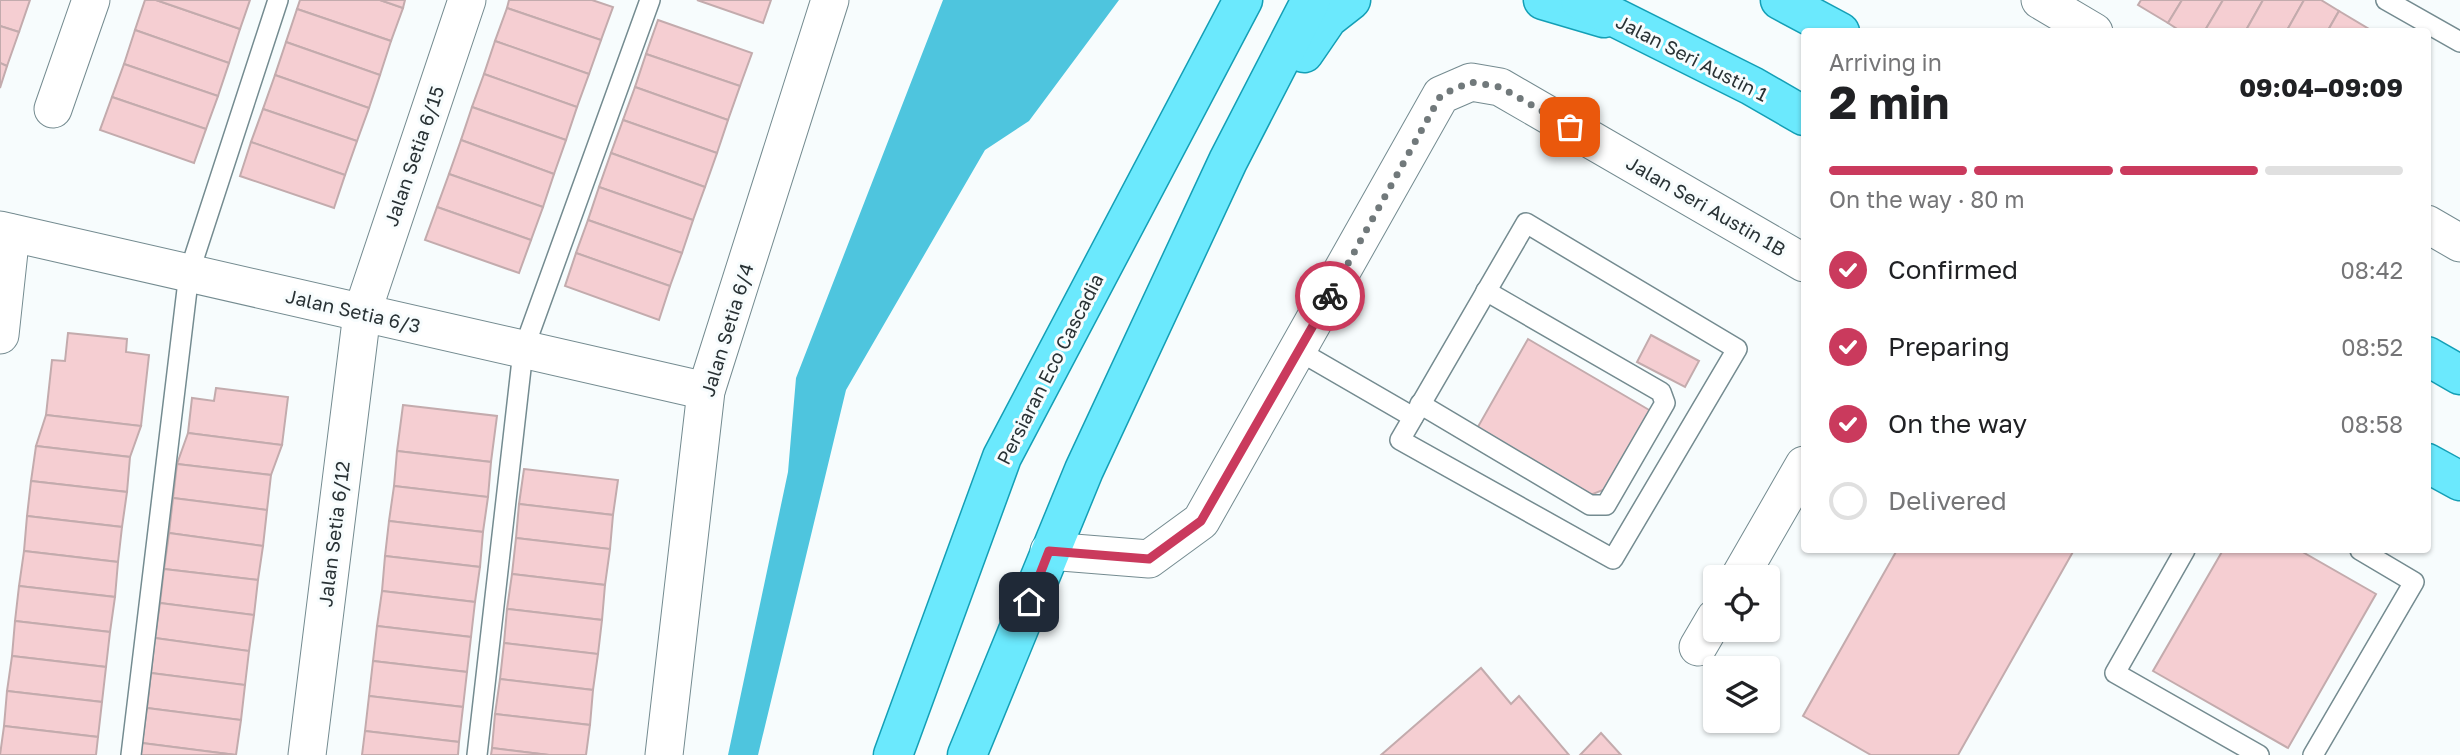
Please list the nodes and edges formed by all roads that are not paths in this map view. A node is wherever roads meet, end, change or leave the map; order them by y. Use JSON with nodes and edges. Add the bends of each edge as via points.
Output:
{"nodes":[{"id":1,"x":91,"y":0,"type":"edge"},
{"id":2,"x":278,"y":0,"type":"edge"},
{"id":3,"x":467,"y":0,"type":"edge"},
{"id":4,"x":650,"y":0,"type":"edge"},
{"id":5,"x":830,"y":0,"type":"edge"},
{"id":6,"x":1243,"y":0,"type":"edge"},
{"id":7,"x":1311,"y":0,"type":"edge"},
{"id":8,"x":1351,"y":0,"type":"edge"},
{"id":9,"x":1543,"y":0,"type":"edge"},
{"id":10,"x":1580,"y":0,"type":"edge"},
{"id":11,"x":1780,"y":0,"type":"edge"},
{"id":12,"x":2040,"y":0,"type":"edge"},
{"id":13,"x":2386,"y":0,"type":"edge"},
{"id":14,"x":1623,"y":23,"type":"junction"},
{"id":15,"x":1832,"y":28,"type":"edge"},
{"id":16,"x":2087,"y":28,"type":"edge"},
{"id":17,"x":2460,"y":42,"type":"edge"},
{"id":18,"x":53,"y":109,"type":"dead end"},
{"id":19,"x":1801,"y":114,"type":"edge"},
{"id":20,"x":1228,"y":160,"type":"junction"},
{"id":21,"x":2431,"y":226,"type":"edge"},
{"id":22,"x":6,"y":232,"type":"edge"},
{"id":23,"x":2460,"y":243,"type":"edge"},
{"id":24,"x":1801,"y":261,"type":"edge"},
{"id":25,"x":188,"y":273,"type":"junction"},
{"id":26,"x":1486,"y":291,"type":"junction"},
{"id":27,"x":362,"y":313,"type":"junction"},
{"id":28,"x":0,"y":335,"type":"edge"},
{"id":29,"x":523,"y":351,"type":"junction"},
{"id":30,"x":1299,"y":351,"type":"junction"},
{"id":31,"x":2431,"y":358,"type":"edge"},
{"id":32,"x":2460,"y":375,"type":"edge"},
{"id":33,"x":706,"y":391,"type":"junction"},
{"id":34,"x":1417,"y":410,"type":"junction"},
{"id":35,"x":2431,"y":465,"type":"edge"},
{"id":36,"x":1801,"y":471,"type":"edge"},
{"id":37,"x":2460,"y":481,"type":"edge"},
{"id":38,"x":1049,"y":551,"type":"junction"},
{"id":39,"x":2183,"y":553,"type":"edge"},
{"id":40,"x":2365,"y":553,"type":"edge"},
{"id":41,"x":1747,"y":565,"type":"edge"},
{"id":42,"x":131,"y":755,"type":"edge"},
{"id":43,"x":307,"y":755,"type":"edge"},
{"id":44,"x":477,"y":755,"type":"edge"},
{"id":45,"x":664,"y":755,"type":"edge"},
{"id":46,"x":893,"y":755,"type":"edge"},
{"id":47,"x":967,"y":755,"type":"edge"},
{"id":48,"x":2259,"y":755,"type":"edge"},
{"id":49,"x":2313,"y":755,"type":"edge"}],
"edges":[{"from":1,"to":18,"type":"street"},
{"from":2,"to":25,"type":"lane"},
{"from":3,"to":27,"type":"street","name":"Jalan Setia 6/15"},
{"from":4,"to":29,"type":"lane"},
{"from":5,"to":33,"type":"street","name":"Jalan Setia 6/4"},
{"from":6,"to":46,"type":"main road","name":"Persiaran Eco Cascadia","via":[[1002,457]]},
{"from":7,"to":20,"type":"main road"},
{"from":8,"to":20,"type":"main road","via":[[1328,18]]},
{"from":9,"to":14,"type":"main road"},
{"from":10,"to":14,"type":"main road","name":"Jalan Seri Austin 1"},
{"from":11,"to":15,"type":"main road"},
{"from":12,"to":16,"type":"street"},
{"from":13,"to":17,"type":"lane"},
{"from":14,"to":19,"type":"main road","name":"Jalan Seri Austin 1"},
{"from":20,"to":38,"type":"main road"},
{"from":21,"to":23,"type":"street"},
{"from":22,"to":25,"type":"street","name":"Jalan Setia 6/3"},
{"from":22,"to":28,"type":"street"},
{"from":24,"to":30,"type":"street","name":"Jalan Seri Austin 1B","via":[[1500,87],[1471,82],[1441,95]]},
{"from":25,"to":27,"type":"street","name":"Jalan Setia 6/3"},
{"from":25,"to":42,"type":"lane"},
{"from":26,"to":34,"type":"lane"},
{"from":26,"to":34,"type":"lane","via":[[1661,392],[1665,403],[1606,505],[1590,505]]},
{"from":26,"to":34,"type":"lane","via":[[1526,223],[1737,349],[1613,559],[1400,440]]},
{"from":27,"to":29,"type":"street","name":"Jalan Setia 6/3"},
{"from":27,"to":43,"type":"street","name":"Jalan Setia 6/12"},
{"from":29,"to":33,"type":"street","name":"Jalan Setia 6/3"},
{"from":29,"to":44,"type":"lane"},
{"from":30,"to":34,"type":"lane"},
{"from":30,"to":38,"type":"street","name":"Jalan Seri Austin 1B","via":[[1201,521],[1149,559]]},
{"from":31,"to":32,"type":"main road"},
{"from":33,"to":45,"type":"street","name":"Jalan Setia 6/4"},
{"from":35,"to":37,"type":"main road"},
{"from":36,"to":41,"type":"street"},
{"from":38,"to":47,"type":"main road"},
{"from":39,"to":48,"type":"lane","via":[[2115,673]]},
{"from":40,"to":49,"type":"lane","via":[[2414,582]]}]}
